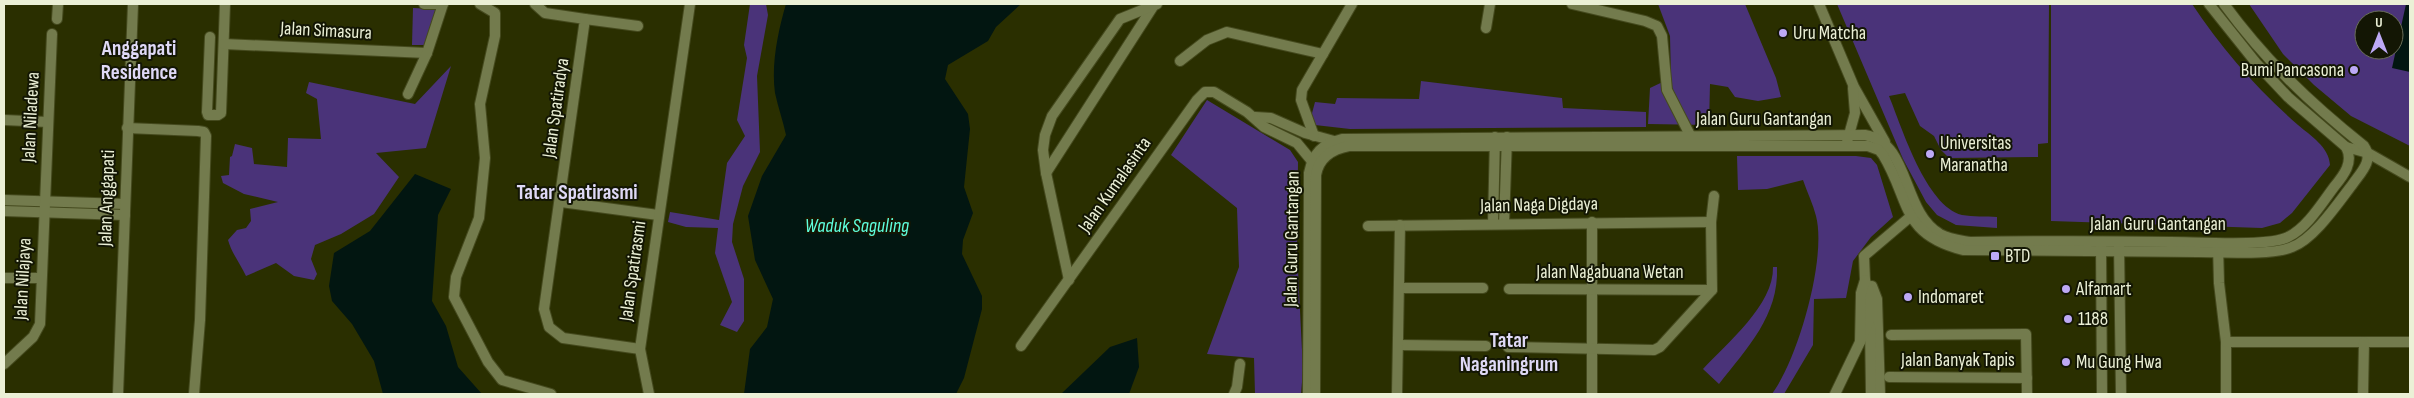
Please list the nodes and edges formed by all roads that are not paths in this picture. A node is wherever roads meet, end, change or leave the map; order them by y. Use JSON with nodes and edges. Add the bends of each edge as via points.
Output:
{"nodes":[{"id":1,"x":58,"y":4,"type":"edge"},
{"id":2,"x":133,"y":4,"type":"edge"},
{"id":3,"x":225,"y":4,"type":"edge"},
{"id":4,"x":424,"y":4,"type":"edge"},
{"id":5,"x":443,"y":4,"type":"edge"},
{"id":6,"x":480,"y":4,"type":"edge"},
{"id":7,"x":536,"y":4,"type":"edge"},
{"id":8,"x":690,"y":4,"type":"edge"},
{"id":9,"x":1156,"y":4,"type":"edge"},
{"id":10,"x":1352,"y":4,"type":"edge"},
{"id":11,"x":1490,"y":4,"type":"edge"},
{"id":12,"x":1572,"y":4,"type":"edge"},
{"id":13,"x":1819,"y":4,"type":"edge"},
{"id":14,"x":2209,"y":4,"type":"edge"},
{"id":15,"x":2224,"y":4,"type":"edge"},
{"id":16,"x":57,"y":19,"type":"dead end"},
{"id":17,"x":585,"y":19,"type":"junction"},
{"id":18,"x":638,"y":26,"type":"dead end"},
{"id":19,"x":1486,"y":28,"type":"dead end"},
{"id":20,"x":52,"y":34,"type":"dead end"},
{"id":21,"x":210,"y":38,"type":"dead end"},
{"id":22,"x":224,"y":44,"type":"junction"},
{"id":23,"x":427,"y":53,"type":"junction"},
{"id":24,"x":1323,"y":54,"type":"junction"},
{"id":25,"x":1180,"y":61,"type":"dead end"},
{"id":26,"x":1854,"y":87,"type":"junction"},
{"id":27,"x":408,"y":94,"type":"dead end"},
{"id":28,"x":1255,"y":117,"type":"junction"},
{"id":29,"x":4,"y":120,"type":"edge"},
{"id":30,"x":48,"y":122,"type":"junction"},
{"id":31,"x":127,"y":128,"type":"junction"},
{"id":32,"x":1314,"y":136,"type":"junction"},
{"id":33,"x":1691,"y":137,"type":"junction"},
{"id":34,"x":1848,"y":140,"type":"junction"},
{"id":35,"x":1495,"y":142,"type":"junction"},
{"id":36,"x":1507,"y":142,"type":"junction"},
{"id":37,"x":1338,"y":144,"type":"junction"},
{"id":38,"x":1888,"y":145,"type":"junction"},
{"id":39,"x":2346,"y":147,"type":"junction"},
{"id":40,"x":2368,"y":157,"type":"junction"},
{"id":41,"x":1316,"y":162,"type":"junction"},
{"id":42,"x":1046,"y":173,"type":"junction"},
{"id":43,"x":2410,"y":176,"type":"edge"},
{"id":44,"x":1714,"y":196,"type":"dead end"},
{"id":45,"x":4,"y":200,"type":"edge"},
{"id":46,"x":561,"y":202,"type":"junction"},
{"id":47,"x":125,"y":204,"type":"junction"},
{"id":48,"x":44,"y":207,"type":"junction"},
{"id":49,"x":4,"y":211,"type":"edge"},
{"id":50,"x":1914,"y":213,"type":"junction"},
{"id":51,"x":124,"y":214,"type":"junction"},
{"id":52,"x":658,"y":215,"type":"junction"},
{"id":53,"x":1592,"y":222,"type":"junction"},
{"id":54,"x":1711,"y":222,"type":"junction"},
{"id":55,"x":1492,"y":224,"type":"junction"},
{"id":56,"x":1504,"y":224,"type":"junction"},
{"id":57,"x":1400,"y":225,"type":"junction"},
{"id":58,"x":1368,"y":226,"type":"dead end"},
{"id":59,"x":2101,"y":241,"type":"junction"},
{"id":60,"x":2119,"y":241,"type":"junction"},
{"id":61,"x":2218,"y":247,"type":"junction"},
{"id":62,"x":2101,"y":252,"type":"junction"},
{"id":63,"x":2119,"y":252,"type":"junction"},
{"id":64,"x":1865,"y":276,"type":"junction"},
{"id":65,"x":4,"y":278,"type":"edge"},
{"id":66,"x":41,"y":278,"type":"junction"},
{"id":67,"x":1070,"y":280,"type":"junction"},
{"id":68,"x":1399,"y":288,"type":"junction"},
{"id":69,"x":1483,"y":288,"type":"dead end"},
{"id":70,"x":1509,"y":288,"type":"dead end"},
{"id":71,"x":1592,"y":289,"type":"junction"},
{"id":72,"x":1712,"y":290,"type":"junction"},
{"id":73,"x":1869,"y":321,"type":"junction"},
{"id":74,"x":1891,"y":335,"type":"dead end"},
{"id":75,"x":1860,"y":342,"type":"junction"},
{"id":76,"x":2226,"y":342,"type":"junction"},
{"id":77,"x":2364,"y":342,"type":"junction"},
{"id":78,"x":2410,"y":342,"type":"edge"},
{"id":79,"x":1398,"y":345,"type":"junction"},
{"id":80,"x":1021,"y":346,"type":"dead end"},
{"id":81,"x":1486,"y":346,"type":"dead end"},
{"id":82,"x":1508,"y":347,"type":"dead end"},
{"id":83,"x":1592,"y":348,"type":"junction"},
{"id":84,"x":640,"y":349,"type":"junction"},
{"id":85,"x":4,"y":364,"type":"edge"},
{"id":86,"x":1240,"y":364,"type":"dead end"},
{"id":87,"x":1889,"y":378,"type":"dead end"},
{"id":88,"x":2026,"y":378,"type":"junction"},
{"id":89,"x":118,"y":394,"type":"edge"},
{"id":90,"x":194,"y":394,"type":"edge"},
{"id":91,"x":551,"y":394,"type":"edge"},
{"id":92,"x":649,"y":394,"type":"edge"},
{"id":93,"x":1234,"y":394,"type":"edge"},
{"id":94,"x":1308,"y":394,"type":"edge"},
{"id":95,"x":1315,"y":394,"type":"edge"},
{"id":96,"x":1397,"y":394,"type":"edge"},
{"id":97,"x":1592,"y":394,"type":"edge"},
{"id":98,"x":1835,"y":394,"type":"edge"},
{"id":99,"x":1872,"y":394,"type":"edge"},
{"id":100,"x":1880,"y":394,"type":"edge"},
{"id":101,"x":2027,"y":394,"type":"edge"},
{"id":102,"x":2102,"y":394,"type":"edge"},
{"id":103,"x":2121,"y":394,"type":"edge"},
{"id":104,"x":2226,"y":394,"type":"edge"},
{"id":105,"x":2363,"y":394,"type":"edge"}],
"edges":[{"from":1,"to":16,"type":"street"},
{"from":2,"to":31,"type":"street","name":"Jalan Anggapati"},
{"from":3,"to":22,"type":"street"},
{"from":4,"to":5,"type":"street"},
{"from":5,"to":23,"type":"street"},
{"from":6,"to":91,"type":"street","via":[[495,13],[494,36],[480,104],[485,158],[479,218],[456,277],[454,297],[488,362],[502,380]]},
{"from":7,"to":17,"type":"street","via":[[545,13]]},
{"from":8,"to":52,"type":"street","name":"Jalan Spatirasmi"},
{"from":9,"to":42,"type":"street"},
{"from":9,"to":42,"type":"street","via":[[1120,19],[1052,116],[1043,150]]},
{"from":10,"to":24,"type":"street"},
{"from":11,"to":19,"type":"street"},
{"from":12,"to":33,"type":"street","via":[[1657,26],[1661,32],[1667,90]]},
{"from":13,"to":26,"type":"street"},
{"from":14,"to":39,"type":"street","via":[[2282,91]]},
{"from":15,"to":40,"type":"street","via":[[2265,57],[2364,146]]},
{"from":17,"to":18,"type":"street"},
{"from":17,"to":46,"type":"street","name":"Jalan Spatiradya"},
{"from":20,"to":30,"type":"street","name":"Jalan Niladewa"},
{"from":21,"to":22,"type":"street","via":[[208,115],[221,113]]},
{"from":22,"to":23,"type":"street","name":"Jalan Simasura"},
{"from":23,"to":27,"type":"street"},
{"from":24,"to":25,"type":"street","via":[[1227,32],[1219,33]]},
{"from":24,"to":32,"type":"street","via":[[1305,82],[1300,97]]},
{"from":26,"to":34,"type":"street","via":[[1855,113]]},
{"from":26,"to":38,"type":"street"},
{"from":28,"to":32,"type":"street","via":[[1271,118]]},
{"from":28,"to":41,"type":"street","via":[[1264,127],[1297,143]]},
{"from":28,"to":67,"type":"street","name":"Jalan Kumalasinta","via":[[1214,92],[1202,94]]},
{"from":29,"to":30,"type":"street"},
{"from":30,"to":48,"type":"street","name":"Jalan Niladewa"},
{"from":31,"to":47,"type":"street","name":"Jalan Anggapati"},
{"from":31,"to":90,"type":"street","via":[[198,131],[206,136],[200,320]]},
{"from":32,"to":37,"type":"street"},
{"from":33,"to":34,"type":"street","name":"Jalan Guru Gantangan"},
{"from":33,"to":36,"type":"street","name":"Jalan Guru Gantangan"},
{"from":34,"to":36,"type":"street","name":"Jalan Guru Gantangan"},
{"from":34,"to":38,"type":"street","name":"Jalan Guru Gantangan","via":[[1873,137]]},
{"from":34,"to":50,"type":"street","name":"Jalan Guru Gantangan","via":[[1879,150]]},
{"from":35,"to":36,"type":"street","name":"Jalan Guru Gantangan"},
{"from":35,"to":37,"type":"street","name":"Jalan Guru Gantangan"},
{"from":35,"to":55,"type":"street"},
{"from":36,"to":56,"type":"street"},
{"from":37,"to":41,"type":"street","name":"Jalan Guru Gantangan"},
{"from":38,"to":50,"type":"street","name":"Jalan Guru Gantangan","via":[[1898,163]]},
{"from":39,"to":40,"type":"street"},
{"from":39,"to":61,"type":"street","name":"Jalan Guru Gantangan","via":[[2349,162],[2344,175],[2295,233],[2271,241]]},
{"from":40,"to":43,"type":"street"},
{"from":40,"to":61,"type":"street","name":"Jalan Guru Gantangan","via":[[2339,203],[2304,241],[2283,250]]},
{"from":41,"to":94,"type":"street","name":"Jalan Guru Gantangan","via":[[1309,198]]},
{"from":41,"to":95,"type":"street","name":"Jalan Guru Gantangan"},
{"from":42,"to":67,"type":"street"},
{"from":44,"to":54,"type":"street"},
{"from":45,"to":48,"type":"street"},
{"from":46,"to":52,"type":"street"},
{"from":46,"to":84,"type":"street","name":"Jalan Spatiradya","via":[[544,309],[549,327],[563,338]]},
{"from":47,"to":48,"type":"street"},
{"from":47,"to":51,"type":"street","name":"Jalan Anggapati"},
{"from":48,"to":49,"type":"street"},
{"from":48,"to":51,"type":"street"},
{"from":48,"to":66,"type":"street","name":"Jalan Nilajaya"},
{"from":50,"to":59,"type":"street","name":"Jalan Guru Gantangan","via":[[1938,233],[1970,242]]},
{"from":50,"to":62,"type":"street","name":"Jalan Guru Gantangan","via":[[1932,238],[1964,250]]},
{"from":50,"to":64,"type":"street","via":[[1864,256]]},
{"from":51,"to":89,"type":"street","name":"Jalan Anggapati"},
{"from":52,"to":84,"type":"street","name":"Jalan Spatirasmi"},
{"from":53,"to":54,"type":"street","name":"Jalan Naga Digdaya"},
{"from":53,"to":56,"type":"street","name":"Jalan Naga Digdaya"},
{"from":53,"to":71,"type":"street"},
{"from":54,"to":72,"type":"street"},
{"from":55,"to":56,"type":"street","name":"Jalan Naga Digdaya"},
{"from":55,"to":57,"type":"street","name":"Jalan Naga Digdaya"},
{"from":57,"to":58,"type":"street","name":"Jalan Naga Digdaya"},
{"from":57,"to":68,"type":"street"},
{"from":59,"to":60,"type":"street","name":"Jalan Guru Gantangan"},
{"from":59,"to":62,"type":"street"},
{"from":60,"to":61,"type":"street","name":"Jalan Guru Gantangan"},
{"from":60,"to":63,"type":"street"},
{"from":61,"to":63,"type":"street","name":"Jalan Guru Gantangan"},
{"from":61,"to":76,"type":"street"},
{"from":62,"to":63,"type":"street","name":"Jalan Guru Gantangan"},
{"from":62,"to":102,"type":"street"},
{"from":63,"to":103,"type":"street"},
{"from":64,"to":73,"type":"street"},
{"from":64,"to":75,"type":"street","via":[[1860,293]]},
{"from":64,"to":100,"type":"street","via":[[1877,299]]},
{"from":65,"to":66,"type":"street"},
{"from":66,"to":85,"type":"street","name":"Jalan Nilajaya","via":[[38,330]]},
{"from":67,"to":80,"type":"street","name":"Jalan Kumalasinta"},
{"from":68,"to":69,"type":"street"},
{"from":68,"to":79,"type":"street"},
{"from":70,"to":71,"type":"street","name":"Jalan Nagabuana Wetan"},
{"from":71,"to":72,"type":"street","name":"Jalan Nagabuana Wetan"},
{"from":71,"to":83,"type":"street"},
{"from":72,"to":83,"type":"street","via":[[1660,348]]},
{"from":73,"to":75,"type":"street"},
{"from":73,"to":99,"type":"street"},
{"from":74,"to":88,"type":"street","via":[[2026,334]]},
{"from":75,"to":98,"type":"street"},
{"from":76,"to":77,"type":"street"},
{"from":76,"to":104,"type":"street"},
{"from":77,"to":78,"type":"street"},
{"from":77,"to":105,"type":"street"},
{"from":79,"to":81,"type":"street"},
{"from":79,"to":96,"type":"street"},
{"from":82,"to":83,"type":"street"},
{"from":83,"to":97,"type":"street"},
{"from":84,"to":92,"type":"street","name":"Jalan Spatirasmi"},
{"from":86,"to":93,"type":"street"},
{"from":87,"to":88,"type":"street","name":"Jalan Banyak Tapis"},
{"from":88,"to":101,"type":"street"}]}
